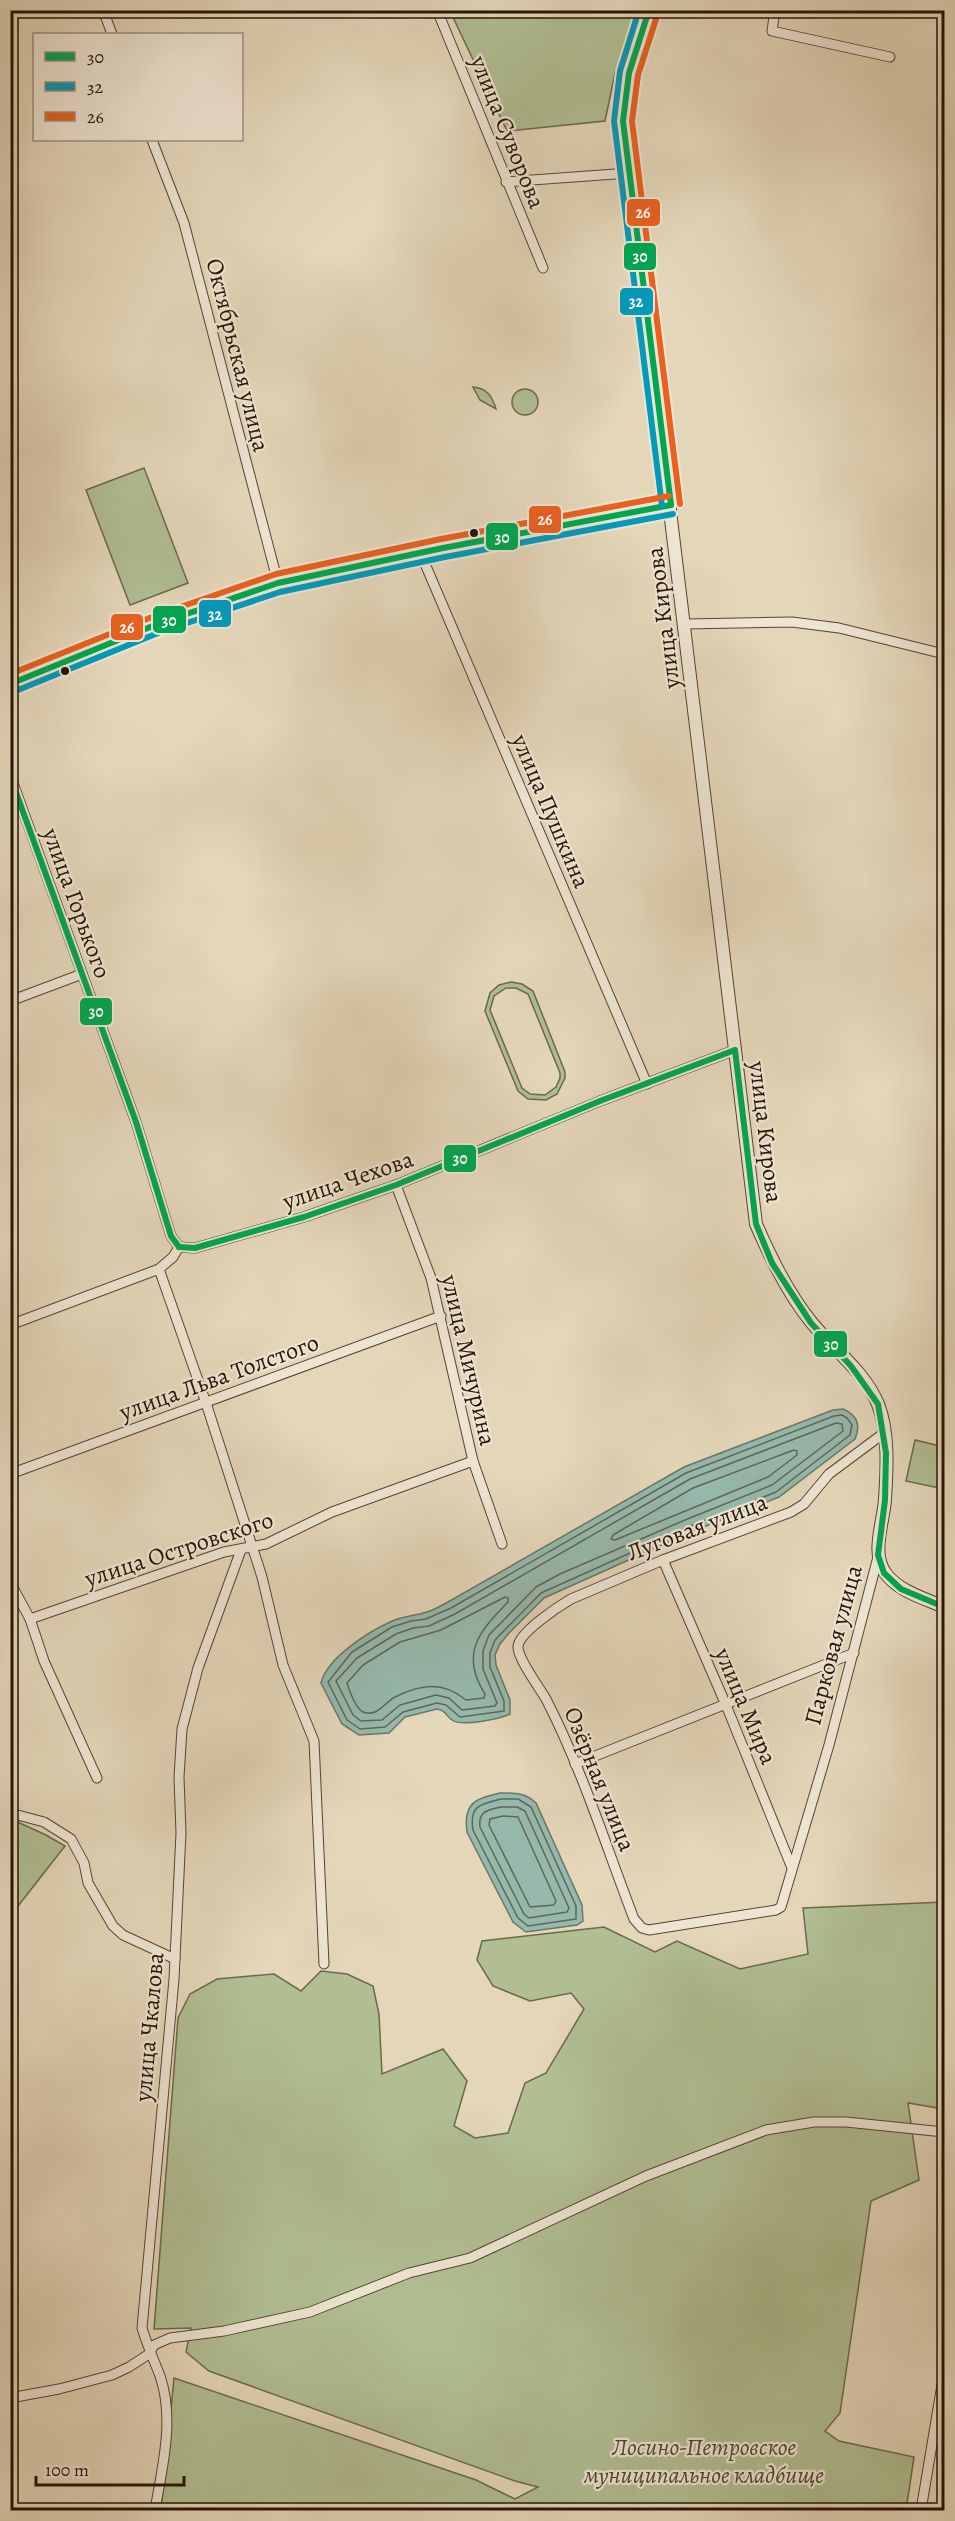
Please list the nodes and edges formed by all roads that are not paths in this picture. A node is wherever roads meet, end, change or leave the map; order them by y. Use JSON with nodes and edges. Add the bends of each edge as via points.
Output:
{"nodes":[{"id":1,"x":103,"y":10,"type":"edge"},
{"id":2,"x":437,"y":10,"type":"edge"},
{"id":3,"x":650,"y":10,"type":"edge"},
{"id":4,"x":775,"y":10,"type":"edge"},
{"id":5,"x":112,"y":33,"type":"edge"},
{"id":6,"x":890,"y":57,"type":"dead end"},
{"id":7,"x":152,"y":141,"type":"edge"},
{"id":8,"x":629,"y":172,"type":"junction"},
{"id":9,"x":506,"y":182,"type":"junction"},
{"id":10,"x":543,"y":268,"type":"dead end"},
{"id":11,"x":671,"y":505,"type":"junction"},
{"id":12,"x":420,"y":552,"type":"junction"},
{"id":13,"x":278,"y":583,"type":"junction"},
{"id":14,"x":685,"y":624,"type":"junction"},
{"id":15,"x":945,"y":654,"type":"edge"},
{"id":16,"x":10,"y":684,"type":"edge"},
{"id":17,"x":10,"y":775,"type":"edge"},
{"id":18,"x":82,"y":974,"type":"junction"},
{"id":19,"x":10,"y":1001,"type":"edge"},
{"id":20,"x":735,"y":1050,"type":"junction"},
{"id":21,"x":647,"y":1084,"type":"junction"},
{"id":22,"x":396,"y":1185,"type":"junction"},
{"id":23,"x":179,"y":1247,"type":"junction"},
{"id":24,"x":159,"y":1269,"type":"junction"},
{"id":25,"x":441,"y":1316,"type":"junction"},
{"id":26,"x":10,"y":1325,"type":"edge"},
{"id":27,"x":869,"y":1389,"type":"joint"},
{"id":28,"x":206,"y":1403,"type":"junction"},
{"id":29,"x":884,"y":1433,"type":"junction"},
{"id":30,"x":473,"y":1461,"type":"junction"},
{"id":31,"x":10,"y":1474,"type":"edge"},
{"id":32,"x":502,"y":1544,"type":"dead end"},
{"id":33,"x":252,"y":1547,"type":"junction"},
{"id":34,"x":241,"y":1550,"type":"junction"},
{"id":35,"x":878,"y":1555,"type":"junction"},
{"id":36,"x":663,"y":1560,"type":"junction"},
{"id":37,"x":10,"y":1582,"type":"edge"},
{"id":38,"x":945,"y":1607,"type":"edge"},
{"id":39,"x":30,"y":1619,"type":"junction"},
{"id":40,"x":518,"y":1646,"type":"joint"},
{"id":41,"x":854,"y":1653,"type":"junction"},
{"id":42,"x":726,"y":1705,"type":"junction"},
{"id":43,"x":575,"y":1764,"type":"junction"},
{"id":44,"x":97,"y":1778,"type":"dead end"},
{"id":45,"x":10,"y":1814,"type":"edge"},
{"id":46,"x":792,"y":1868,"type":"junction"},
{"id":47,"x":781,"y":1907,"type":"joint"},
{"id":48,"x":175,"y":1959,"type":"junction"},
{"id":49,"x":324,"y":1964,"type":"dead end"},
{"id":50,"x":945,"y":2132,"type":"edge"},
{"id":51,"x":149,"y":2354,"type":"junction"},
{"id":52,"x":945,"y":2373,"type":"edge"},
{"id":53,"x":10,"y":2398,"type":"edge"},
{"id":54,"x":155,"y":2511,"type":"edge"},
{"id":55,"x":921,"y":2511,"type":"edge"}],
"edges":[{"from":1,"to":5,"type":"street"},
{"from":2,"to":9,"type":"street","name":"улица Суворова"},
{"from":3,"to":8,"type":"street","name":"улица Кирова","via":[[630,74],[623,121]]},
{"from":4,"to":6,"type":"street","via":[[772,31]]},
{"from":7,"to":13,"type":"street","name":"Октябрьская улица","via":[[184,223]]},
{"from":8,"to":9,"type":"street"},
{"from":8,"to":11,"type":"street","name":"улица Кирова"},
{"from":9,"to":10,"type":"street","name":"улица Суворова"},
{"from":11,"to":12,"type":"street"},
{"from":11,"to":14,"type":"street","name":"улица Кирова"},
{"from":12,"to":13,"type":"street"},
{"from":12,"to":21,"type":"street","name":"улица Пушкина"},
{"from":13,"to":16,"type":"street","via":[[160,623]]},
{"from":14,"to":15,"type":"street","via":[[792,622],[839,628]]},
{"from":14,"to":20,"type":"street","name":"улица Кирова"},
{"from":17,"to":18,"type":"street","name":"улица Горького"},
{"from":18,"to":19,"type":"street"},
{"from":18,"to":23,"type":"street","name":"улица Горького","via":[[136,1122],[171,1236]]},
{"from":20,"to":21,"type":"street","name":"улица Чехова"},
{"from":20,"to":27,"type":"street","name":"улица Кирова","via":[[756,1224],[772,1263],[811,1323]]},
{"from":21,"to":22,"type":"street","name":"улица Чехова"},
{"from":22,"to":23,"type":"street","name":"улица Чехова","via":[[261,1230],[195,1248]]},
{"from":22,"to":25,"type":"street","name":"улица Мичурина"},
{"from":23,"to":24,"type":"street"},
{"from":24,"to":26,"type":"street"},
{"from":24,"to":28,"type":"street"},
{"from":25,"to":28,"type":"street","name":"улица Льва Толстого"},
{"from":25,"to":30,"type":"street","name":"улица Мичурина"},
{"from":27,"to":29,"type":"street","name":"Парковая улица","via":[[878,1404]]},
{"from":28,"to":31,"type":"street","name":"улица Льва Толстого"},
{"from":28,"to":33,"type":"street"},
{"from":29,"to":35,"type":"street","name":"Парковая улица","via":[[885,1500]]},
{"from":29,"to":36,"type":"street","name":"Луговая улица","via":[[829,1474],[804,1504],[791,1512]]},
{"from":30,"to":32,"type":"street","name":"улица Мичурина"},
{"from":30,"to":33,"type":"street","name":"улица Островского","via":[[332,1512]]},
{"from":33,"to":34,"type":"street","name":"улица Островского"},
{"from":33,"to":49,"type":"street","via":[[283,1665],[314,1741]]},
{"from":34,"to":39,"type":"street","name":"улица Островского","via":[[224,1552]]},
{"from":34,"to":48,"type":"street","name":"улица Чкалова","via":[[198,1668],[182,1729]]},
{"from":35,"to":38,"type":"street","via":[[884,1573],[901,1589]]},
{"from":35,"to":41,"type":"street","name":"Парковая улица"},
{"from":36,"to":40,"type":"street","name":"Луговая улица","via":[[560,1605],[524,1635]]},
{"from":36,"to":42,"type":"street","name":"улица Мира"},
{"from":37,"to":39,"type":"street"},
{"from":39,"to":44,"type":"street","via":[[44,1661]]},
{"from":40,"to":43,"type":"street","name":"Озёрная улица"},
{"from":41,"to":42,"type":"street"},
{"from":41,"to":46,"type":"street","name":"Парковая улица"},
{"from":42,"to":43,"type":"street"},
{"from":42,"to":46,"type":"street","name":"улица Мира"},
{"from":43,"to":47,"type":"street","name":"Озёрная улица","via":[[634,1919],[642,1928],[649,1930]]},
{"from":45,"to":48,"type":"street","via":[[44,1822],[71,1839],[84,1863],[88,1883],[113,1926],[123,1935]]},
{"from":46,"to":47,"type":"street","name":"Парковая улица"},
{"from":48,"to":51,"type":"street","name":"улица Чкалова","via":[[141,2328]]},
{"from":50,"to":51,"type":"street","via":[[846,2122],[814,2122],[766,2130],[646,2176],[470,2258],[409,2273],[310,2312],[170,2338],[154,2345]]},
{"from":51,"to":53,"type":"street","via":[[112,2375]]},
{"from":51,"to":54,"type":"street","name":"улица Чкалова","via":[[160,2377],[166,2406],[165,2447]]},
{"from":52,"to":55,"type":"street"}]}
